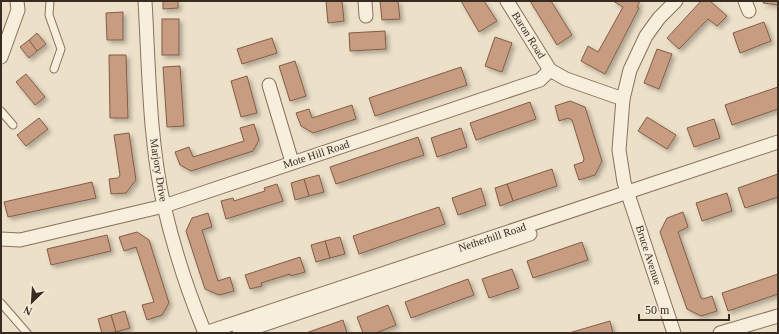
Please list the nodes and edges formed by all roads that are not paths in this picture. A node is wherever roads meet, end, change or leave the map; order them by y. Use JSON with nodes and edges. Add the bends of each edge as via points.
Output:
{"nodes":[{"id":1,"x":17,"y":1,"type":"edge"},
{"id":2,"x":50,"y":1,"type":"edge"},
{"id":3,"x":145,"y":1,"type":"edge"},
{"id":4,"x":365,"y":1,"type":"edge"},
{"id":5,"x":507,"y":1,"type":"edge"},
{"id":6,"x":675,"y":1,"type":"edge"},
{"id":7,"x":366,"y":16,"type":"dead end"},
{"id":8,"x":2,"y":53,"type":"edge"},
{"id":9,"x":54,"y":69,"type":"dead end"},
{"id":10,"x":550,"y":70,"type":"junction"},
{"id":11,"x":269,"y":85,"type":"dead end"},
{"id":12,"x":623,"y":99,"type":"junction"},
{"id":13,"x":1,"y":111,"type":"edge"},
{"id":14,"x":13,"y":125,"type":"dead end"},
{"id":15,"x":778,"y":142,"type":"edge"},
{"id":16,"x":778,"y":150,"type":"edge"},
{"id":17,"x":292,"y":162,"type":"junction"},
{"id":18,"x":629,"y":197,"type":"junction"},
{"id":19,"x":164,"y":206,"type":"junction"},
{"id":20,"x":1,"y":239,"type":"edge"},
{"id":21,"x":1,"y":302,"type":"edge"},
{"id":22,"x":778,"y":316,"type":"edge"},
{"id":23,"x":266,"y":328,"type":"edge"},
{"id":24,"x":27,"y":333,"type":"edge"},
{"id":25,"x":205,"y":333,"type":"edge"},
{"id":26,"x":239,"y":333,"type":"edge"},
{"id":27,"x":674,"y":333,"type":"edge"},
{"id":28,"x":720,"y":333,"type":"edge"}],
"edges":[{"from":1,"to":8,"type":"street","via":[[18,10]]},
{"from":2,"to":9,"type":"lane","via":[[49,15],[61,49]]},
{"from":3,"to":19,"type":"street","name":"Marjory Drive","via":[[153,132]]},
{"from":4,"to":7,"type":"street"},
{"from":5,"to":10,"type":"street","name":"Baron Road"},
{"from":6,"to":12,"type":"street","name":"Bruce Avenue","via":[[646,36],[630,70]]},
{"from":10,"to":12,"type":"street","via":[[566,79]]},
{"from":10,"to":17,"type":"street","name":"Mote Hill Road","via":[[540,80]]},
{"from":11,"to":17,"type":"street"},
{"from":12,"to":18,"type":"street","name":"Bruce Avenue","via":[[619,150],[621,170]]},
{"from":13,"to":14,"type":"lane"},
{"from":15,"to":18,"type":"street","name":"Netherhill Road"},
{"from":16,"to":18,"type":"street","name":"Netherhill Road"},
{"from":17,"to":19,"type":"street","name":"Mote Hill Road"},
{"from":18,"to":23,"type":"street","name":"Netherhill Road"},
{"from":18,"to":25,"type":"street","name":"Netherhill Road"},
{"from":18,"to":27,"type":"street","name":"Bruce Avenue"},
{"from":19,"to":20,"type":"street","name":"Mote Hill Road","via":[[20,240]]},
{"from":19,"to":25,"type":"street","name":"Marjory Drive","via":[[187,289]]},
{"from":21,"to":24,"type":"lane"},
{"from":22,"to":28,"type":"street"},
{"from":23,"to":26,"type":"street","name":"Netherhill Road"}]}
